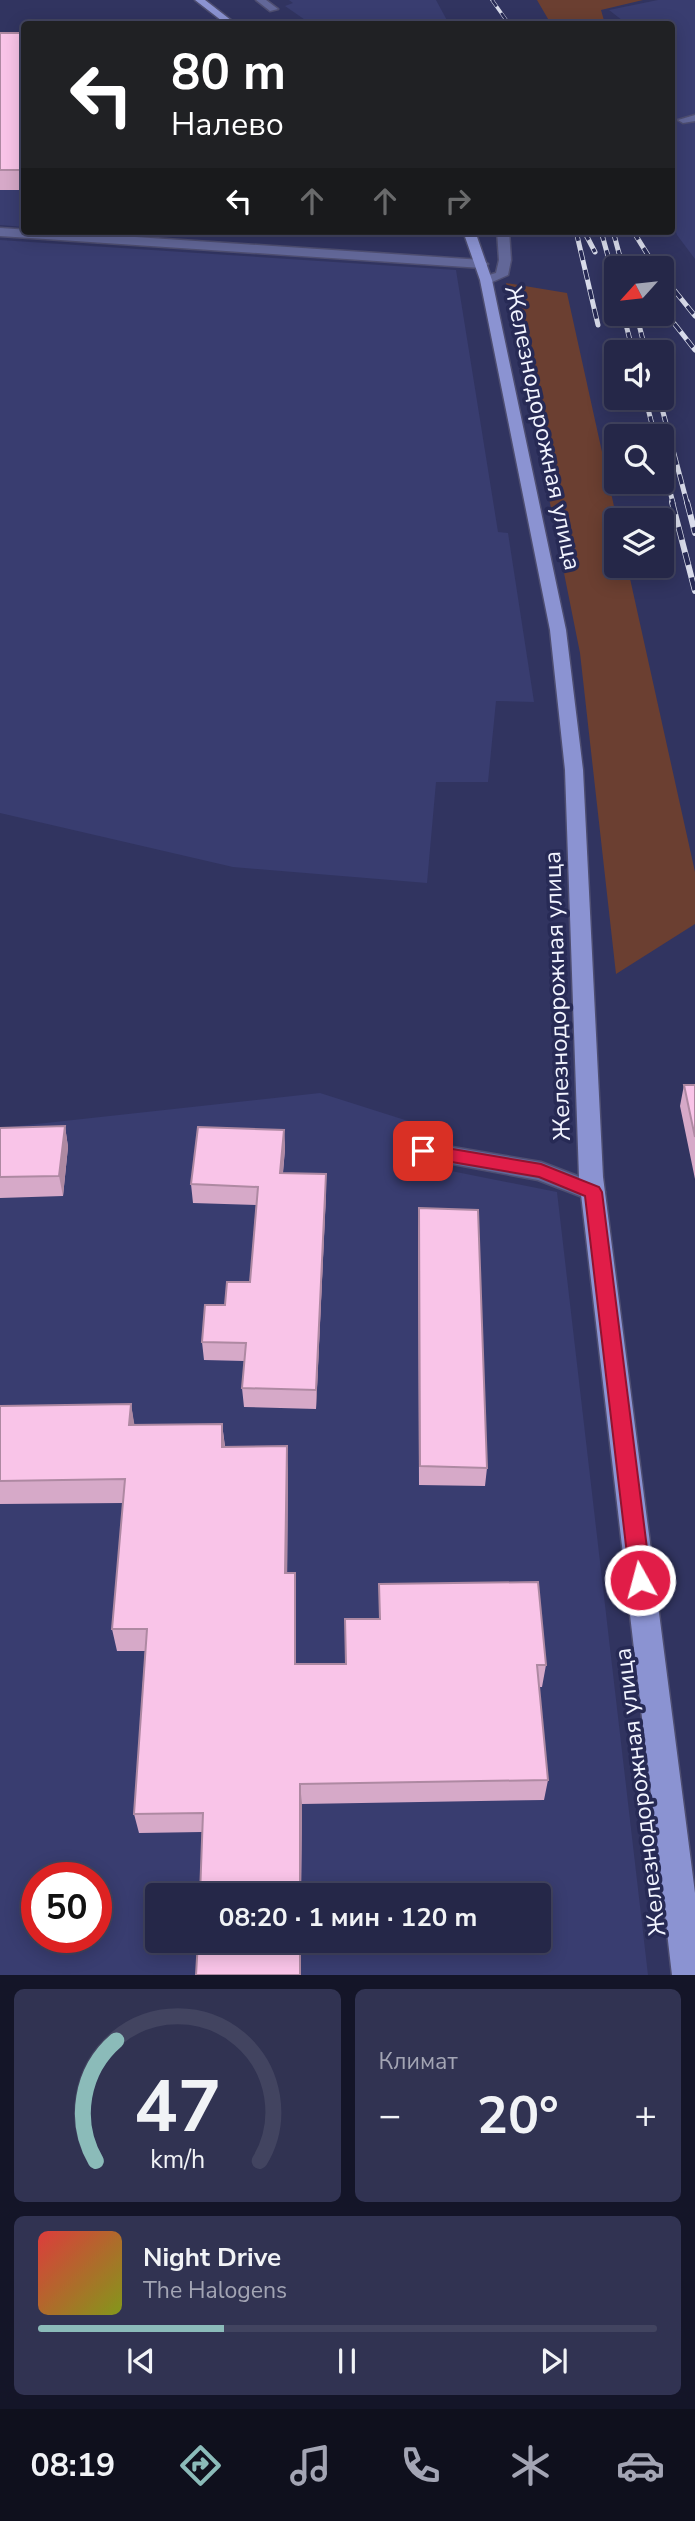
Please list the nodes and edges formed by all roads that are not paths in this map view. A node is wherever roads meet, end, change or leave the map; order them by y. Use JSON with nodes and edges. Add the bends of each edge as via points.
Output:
{"nodes":[{"id":1,"x":199,"y":0,"type":"edge"},
{"id":2,"x":279,"y":0,"type":"edge"},
{"id":3,"x":262,"y":2,"type":"edge"},
{"id":4,"x":273,"y":9,"type":"dead end"},
{"id":5,"x":227,"y":21,"type":"edge"},
{"id":6,"x":695,"y":118,"type":"edge"},
{"id":7,"x":683,"y":120,"type":"dead end"},
{"id":8,"x":0,"y":232,"type":"edge"},
{"id":9,"x":21,"y":234,"type":"edge"},
{"id":10,"x":36,"y":235,"type":"edge"},
{"id":11,"x":470,"y":235,"type":"edge"},
{"id":12,"x":503,"y":235,"type":"edge"},
{"id":13,"x":484,"y":272,"type":"junction"},
{"id":14,"x":423,"y":1151,"type":"dead end"},
{"id":15,"x":593,"y":1192,"type":"junction"},
{"id":16,"x":689,"y":1975,"type":"edge"}],
"edges":[{"from":1,"to":5,"type":"main road"},
{"from":2,"to":3,"type":"street"},
{"from":3,"to":4,"type":"street"},
{"from":6,"to":7,"type":"street"},
{"from":8,"to":9,"type":"street"},
{"from":10,"to":13,"type":"street"},
{"from":11,"to":13,"type":"main road","name":"Железнодорожная улица"},
{"from":12,"to":13,"type":"street","via":[[502,275]]},
{"from":13,"to":15,"type":"main road","name":"Железнодорожная улица","via":[[558,630],[574,770]]},
{"from":14,"to":15,"type":"street","via":[[541,1171]]},
{"from":15,"to":16,"type":"main road","name":"Железнодорожная улица"}]}
